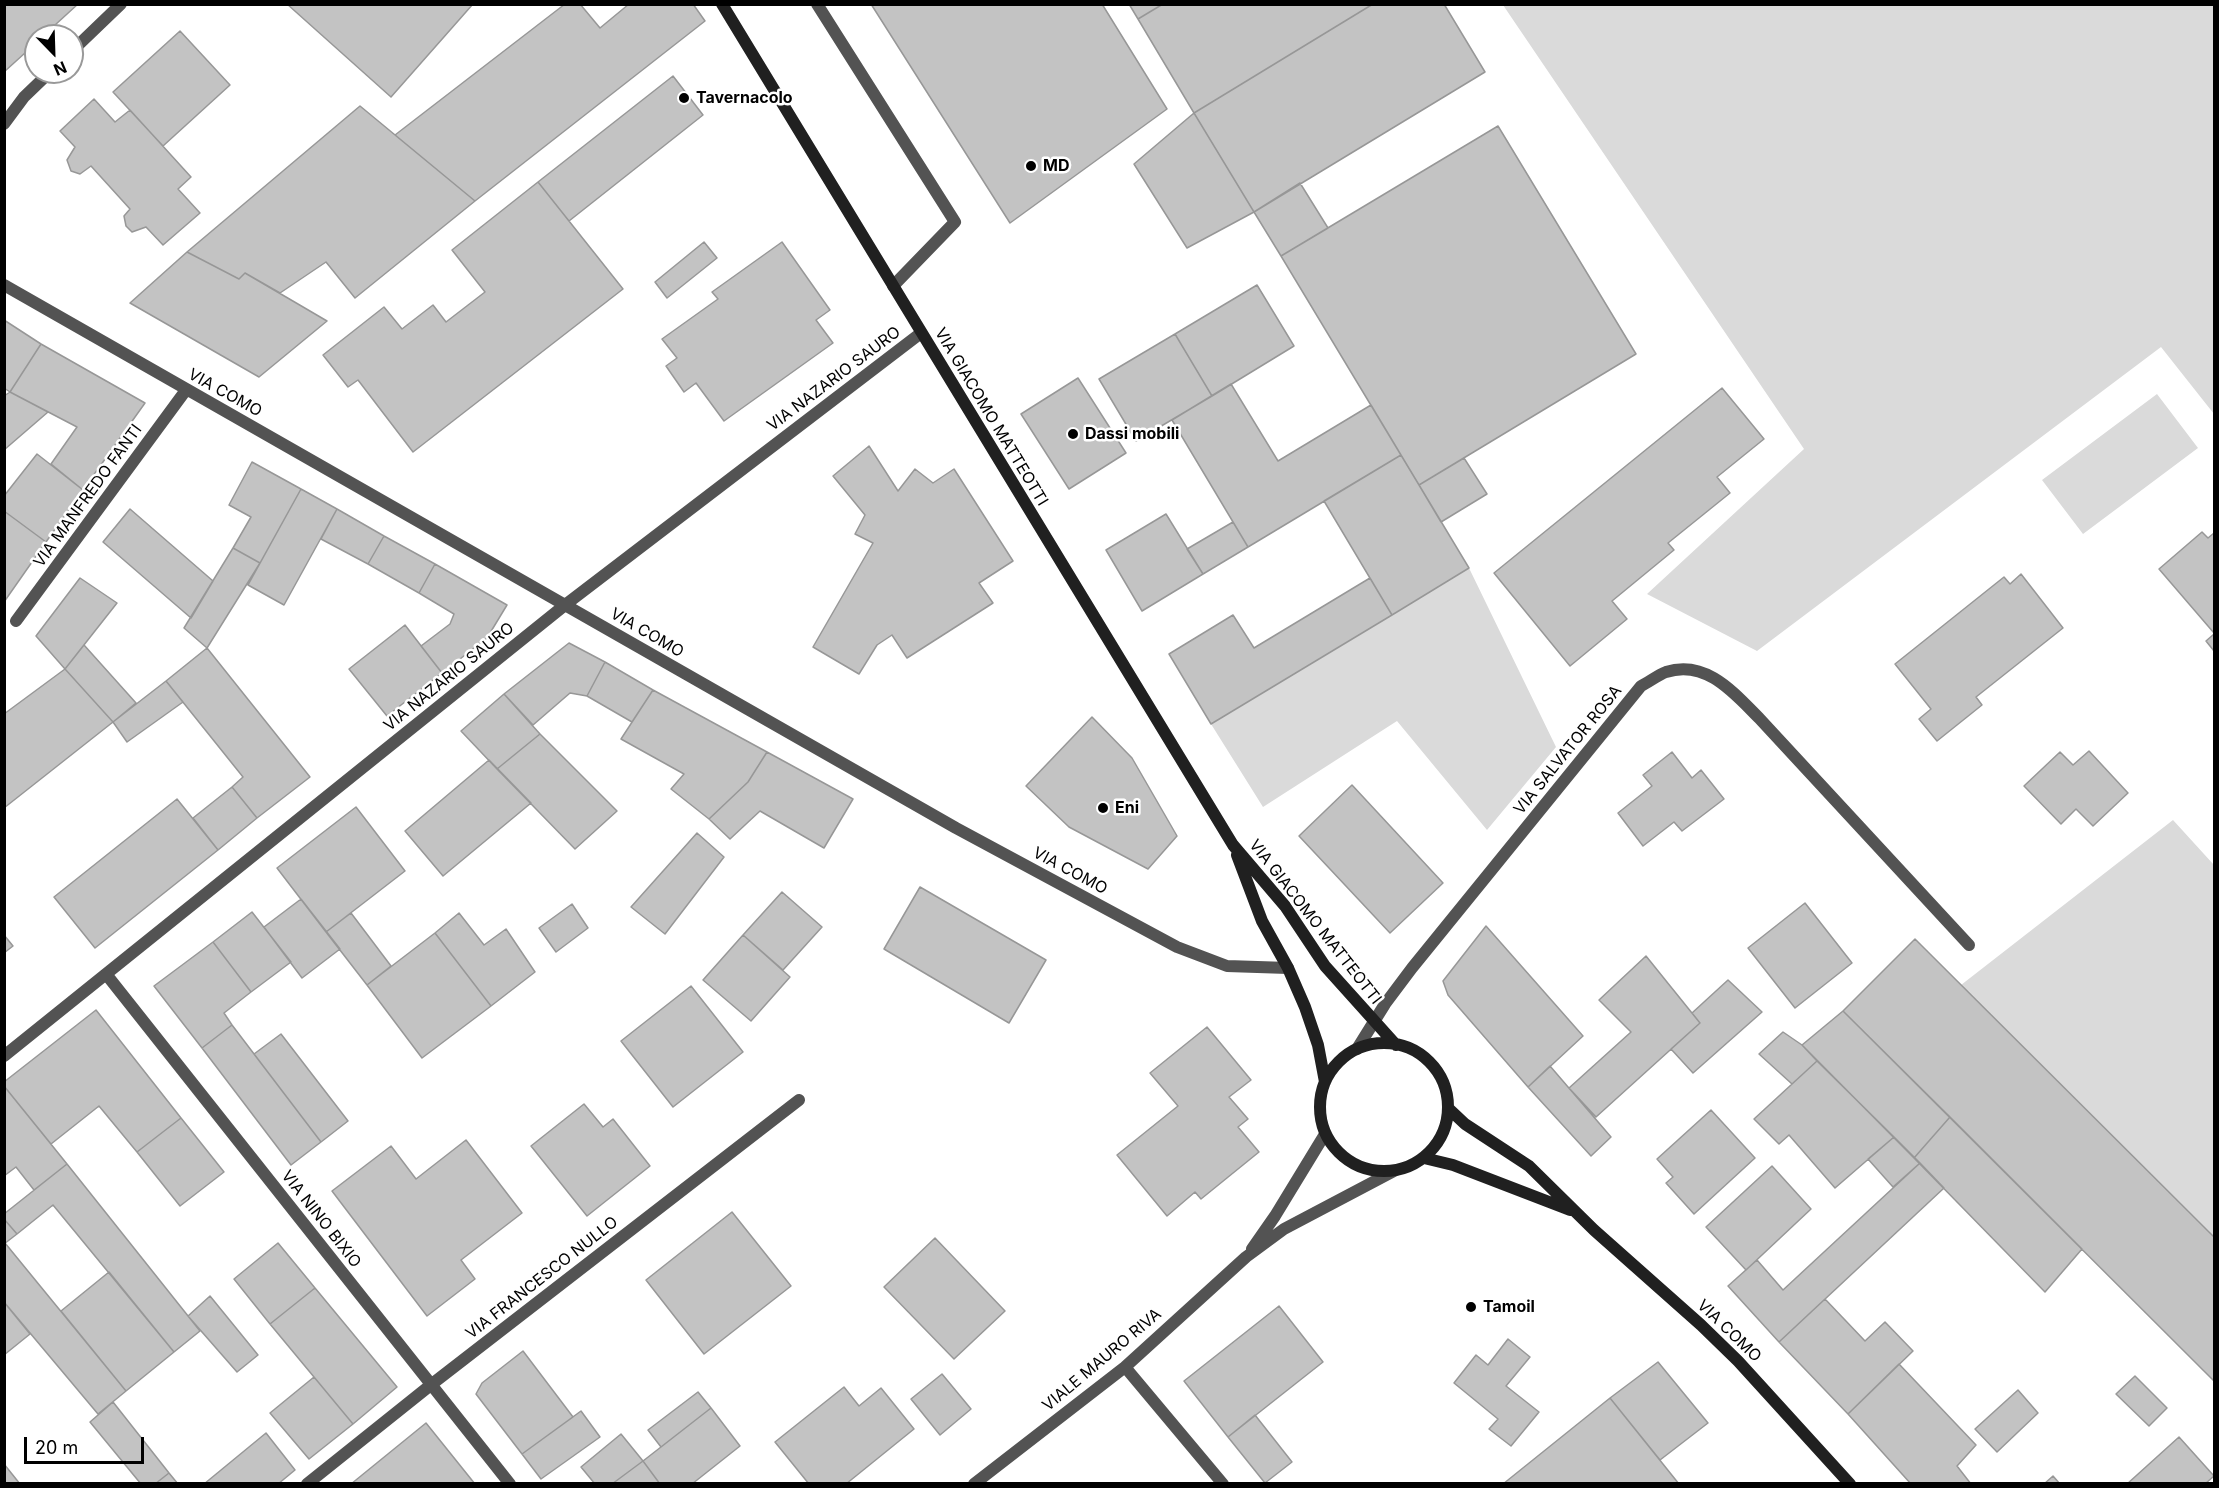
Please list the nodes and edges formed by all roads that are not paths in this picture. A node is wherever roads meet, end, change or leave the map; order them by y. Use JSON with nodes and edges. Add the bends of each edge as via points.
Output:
{"nodes":[{"id":1,"x":121,"y":4,"type":"edge"},
{"id":2,"x":722,"y":4,"type":"edge"},
{"id":3,"x":817,"y":4,"type":"edge"},
{"id":4,"x":84,"y":39,"type":"edge"},
{"id":5,"x":38,"y":84,"type":"edge"},
{"id":6,"x":4,"y":124,"type":"edge"},
{"id":7,"x":4,"y":285,"type":"edge"},
{"id":8,"x":893,"y":286,"type":"junction"},
{"id":9,"x":921,"y":333,"type":"junction"},
{"id":10,"x":186,"y":390,"type":"junction"},
{"id":11,"x":565,"y":605,"type":"junction"},
{"id":12,"x":16,"y":621,"type":"dead end"},
{"id":13,"x":1233,"y":845,"type":"junction"},
{"id":14,"x":1970,"y":945,"type":"dead end"},
{"id":15,"x":1288,"y":968,"type":"junction"},
{"id":16,"x":106,"y":974,"type":"junction"},
{"id":17,"x":1374,"y":1023,"type":"junction"},
{"id":18,"x":1396,"y":1045,"type":"junction"},
{"id":19,"x":1357,"y":1049,"type":"junction"},
{"id":20,"x":4,"y":1056,"type":"edge"},
{"id":21,"x":1325,"y":1082,"type":"junction"},
{"id":22,"x":799,"y":1100,"type":"dead end"},
{"id":23,"x":1448,"y":1108,"type":"junction"},
{"id":24,"x":1325,"y":1134,"type":"junction"},
{"id":25,"x":1424,"y":1158,"type":"junction"},
{"id":26,"x":1394,"y":1171,"type":"junction"},
{"id":27,"x":1576,"y":1213,"type":"junction"},
{"id":28,"x":1246,"y":1257,"type":"junction"},
{"id":29,"x":1125,"y":1367,"type":"junction"},
{"id":30,"x":432,"y":1384,"type":"junction"},
{"id":31,"x":307,"y":1484,"type":"edge"},
{"id":32,"x":510,"y":1484,"type":"edge"},
{"id":33,"x":974,"y":1484,"type":"edge"},
{"id":34,"x":1223,"y":1484,"type":"edge"},
{"id":35,"x":1850,"y":1484,"type":"edge"}],
"edges":[{"from":1,"to":4,"type":"street"},
{"from":2,"to":8,"type":"street","name":"VIA GIACOMO MATTEOTTI"},
{"from":3,"to":8,"type":"street","via":[[955,222]]},
{"from":5,"to":6,"type":"street"},
{"from":7,"to":10,"type":"street","name":"VIA COMO"},
{"from":8,"to":9,"type":"street","name":"VIA GIACOMO MATTEOTTI"},
{"from":9,"to":11,"type":"street","name":"VIA NAZARIO SAURO"},
{"from":9,"to":13,"type":"street","name":"VIA GIACOMO MATTEOTTI"},
{"from":10,"to":11,"type":"street","name":"VIA COMO"},
{"from":10,"to":12,"type":"street","name":"VIA MANFREDO FANTI"},
{"from":11,"to":15,"type":"street","name":"VIA COMO","via":[[956,828],[1177,947],[1227,966]]},
{"from":11,"to":16,"type":"street","name":"VIA NAZARIO SAURO"},
{"from":13,"to":15,"type":"street","name":"VIA GIACOMO MATTEOTTI","via":[[1262,921]]},
{"from":13,"to":17,"type":"street","name":"VIA GIACOMO MATTEOTTI","via":[[1285,906],[1325,966]]},
{"from":14,"to":17,"type":"street","name":"VIA SALVATOR ROSA","via":[[1759,718],[1711,675],[1690,669],[1666,672],[1641,686],[1412,968]]},
{"from":15,"to":21,"type":"street","name":"VIA GIACOMO MATTEOTTI","via":[[1318,1045]]},
{"from":16,"to":20,"type":"street","name":"VIA NAZARIO SAURO"},
{"from":16,"to":30,"type":"street","name":"VIA NINO BIXIO"},
{"from":17,"to":18,"type":"street","name":"VIA GIACOMO MATTEOTTI"},
{"from":17,"to":19,"type":"street","name":"VIA SALVATOR ROSA"},
{"from":18,"to":19,"type":"street","via":[[1379,1043]]},
{"from":18,"to":23,"type":"street","via":[[1425,1057],[1438,1072],[1447,1092]]},
{"from":19,"to":21,"type":"street","via":[[1339,1061]]},
{"from":21,"to":24,"type":"street","via":[[1320,1112]]},
{"from":22,"to":30,"type":"street","name":"VIA FRANCESCO NULLO"},
{"from":23,"to":25,"type":"street","via":[[1439,1141]]},
{"from":23,"to":27,"type":"street","name":"VIA COMO","via":[[1465,1124],[1529,1166]]},
{"from":24,"to":26,"type":"street","via":[[1351,1163],[1372,1171]]},
{"from":24,"to":28,"type":"street","name":"VIALE MAURO RIVA"},
{"from":25,"to":26,"type":"street"},
{"from":25,"to":27,"type":"street","name":"VIA COMO","via":[[1453,1165]]},
{"from":26,"to":28,"type":"street","name":"VIALE MAURO RIVA","via":[[1284,1229]]},
{"from":27,"to":35,"type":"street","name":"VIA COMO","via":[[1738,1361]]},
{"from":28,"to":29,"type":"street","name":"VIALE MAURO RIVA"},
{"from":29,"to":33,"type":"street","name":"VIALE MAURO RIVA"},
{"from":29,"to":34,"type":"street"},
{"from":30,"to":31,"type":"street","name":"VIA FRANCESCO NULLO"},
{"from":30,"to":32,"type":"street","name":"VIA NINO BIXIO"}]}
